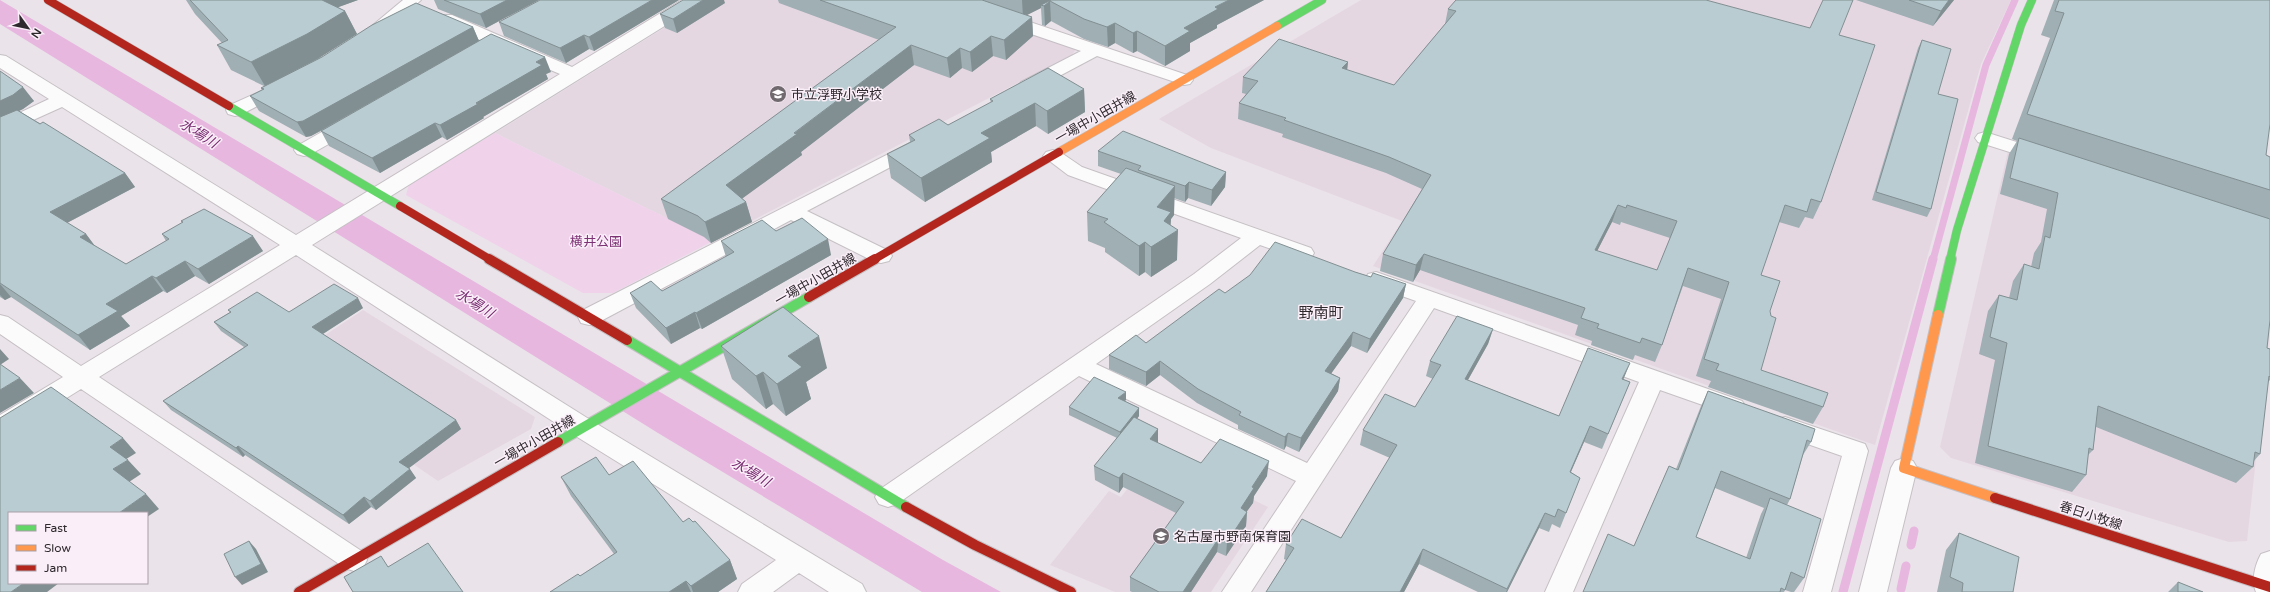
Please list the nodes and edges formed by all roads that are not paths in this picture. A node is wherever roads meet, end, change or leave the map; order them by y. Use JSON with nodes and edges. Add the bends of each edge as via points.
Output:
{"nodes":[{"id":1,"x":48,"y":0,"type":"edge"},
{"id":2,"x":694,"y":0,"type":"edge"},
{"id":3,"x":949,"y":0,"type":"edge"},
{"id":4,"x":1322,"y":0,"type":"edge"},
{"id":5,"x":2032,"y":0,"type":"edge"},
{"id":6,"x":419,"y":8,"type":"edge"},
{"id":7,"x":1044,"y":15,"type":"edge"},
{"id":8,"x":508,"y":25,"type":"edge"},
{"id":9,"x":1023,"y":26,"type":"junction"},
{"id":10,"x":492,"y":38,"type":"junction"},
{"id":11,"x":365,"y":40,"type":"edge"},
{"id":12,"x":1095,"y":50,"type":"junction"},
{"id":13,"x":476,"y":52,"type":"edge"},
{"id":14,"x":0,"y":60,"type":"edge"},
{"id":15,"x":574,"y":74,"type":"junction"},
{"id":16,"x":297,"y":80,"type":"edge"},
{"id":17,"x":1184,"y":80,"type":"junction"},
{"id":18,"x":1012,"y":95,"type":"edge"},
{"id":19,"x":64,"y":100,"type":"junction"},
{"id":20,"x":235,"y":110,"type":"junction"},
{"id":21,"x":366,"y":115,"type":"edge"},
{"id":22,"x":0,"y":129,"type":"edge"},
{"id":23,"x":1985,"y":138,"type":"junction"},
{"id":24,"x":928,"y":139,"type":"edge"},
{"id":25,"x":304,"y":150,"type":"junction"},
{"id":26,"x":1053,"y":156,"type":"junction"},
{"id":27,"x":2060,"y":162,"type":"edge"},
{"id":28,"x":374,"y":197,"type":"junction"},
{"id":29,"x":792,"y":212,"type":"junction"},
{"id":30,"x":1258,"y":236,"type":"junction"},
{"id":31,"x":301,"y":242,"type":"junction"},
{"id":32,"x":881,"y":256,"type":"junction"},
{"id":33,"x":1323,"y":260,"type":"edge"},
{"id":34,"x":1358,"y":273,"type":"edge"},
{"id":35,"x":1429,"y":299,"type":"junction"},
{"id":36,"x":589,"y":317,"type":"junction"},
{"id":37,"x":0,"y":323,"type":"edge"},
{"id":38,"x":1076,"y":365,"type":"junction"},
{"id":39,"x":680,"y":372,"type":"junction"},
{"id":40,"x":82,"y":377,"type":"junction"},
{"id":41,"x":1653,"y":378,"type":"junction"},
{"id":42,"x":590,"y":424,"type":"junction"},
{"id":43,"x":0,"y":427,"type":"edge"},
{"id":44,"x":1904,"y":468,"type":"junction"},
{"id":45,"x":1312,"y":477,"type":"junction"},
{"id":46,"x":888,"y":497,"type":"junction"},
{"id":47,"x":798,"y":559,"type":"junction"},
{"id":48,"x":354,"y":560,"type":"junction"},
{"id":49,"x":2269,"y":579,"type":"edge"},
{"id":50,"x":299,"y":592,"type":"edge"},
{"id":51,"x":752,"y":592,"type":"edge"},
{"id":52,"x":852,"y":592,"type":"edge"},
{"id":53,"x":1071,"y":592,"type":"edge"},
{"id":54,"x":1236,"y":592,"type":"edge"},
{"id":55,"x":1559,"y":592,"type":"edge"},
{"id":56,"x":1817,"y":592,"type":"edge"},
{"id":57,"x":1873,"y":592,"type":"edge"}],
"edges":[{"from":1,"to":20,"type":"street"},
{"from":2,"to":15,"type":"street"},
{"from":3,"to":9,"type":"street"},
{"from":4,"to":17,"type":"street","name":"一場中小田井線"},
{"from":5,"to":23,"type":"street","via":[[2021,25]]},
{"from":6,"to":10,"type":"street"},
{"from":6,"to":11,"type":"street"},
{"from":7,"to":9,"type":"street"},
{"from":8,"to":10,"type":"street"},
{"from":9,"to":12,"type":"street"},
{"from":10,"to":13,"type":"street"},
{"from":10,"to":15,"type":"street"},
{"from":12,"to":17,"type":"street"},
{"from":12,"to":18,"type":"street"},
{"from":14,"to":19,"type":"street"},
{"from":15,"to":28,"type":"street"},
{"from":16,"to":20,"type":"street"},
{"from":17,"to":26,"type":"street","name":"一場中小田井線"},
{"from":19,"to":22,"type":"street"},
{"from":19,"to":31,"type":"street"},
{"from":20,"to":25,"type":"street"},
{"from":21,"to":25,"type":"street"},
{"from":23,"to":27,"type":"street"},
{"from":23,"to":44,"type":"street","via":[[1957,230]]},
{"from":24,"to":29,"type":"street"},
{"from":25,"to":28,"type":"street"},
{"from":26,"to":30,"type":"street","via":[[1075,171]]},
{"from":26,"to":32,"type":"street","name":"一場中小田井線"},
{"from":28,"to":31,"type":"street"},
{"from":28,"to":36,"type":"street"},
{"from":29,"to":32,"type":"street"},
{"from":29,"to":36,"type":"street"},
{"from":30,"to":33,"type":"street"},
{"from":30,"to":38,"type":"street","via":[[1202,279]]},
{"from":31,"to":40,"type":"street"},
{"from":31,"to":42,"type":"street"},
{"from":32,"to":39,"type":"street","name":"一場中小田井線"},
{"from":34,"to":35,"type":"street"},
{"from":35,"to":41,"type":"street"},
{"from":35,"to":45,"type":"street"},
{"from":36,"to":39,"type":"street"},
{"from":37,"to":40,"type":"street"},
{"from":38,"to":45,"type":"street"},
{"from":38,"to":46,"type":"street"},
{"from":39,"to":42,"type":"street","name":"一場中小田井線"},
{"from":39,"to":46,"type":"street"},
{"from":40,"to":43,"type":"street"},
{"from":40,"to":48,"type":"street"},
{"from":41,"to":55,"type":"street"},
{"from":41,"to":56,"type":"street","via":[[1856,451]]},
{"from":42,"to":47,"type":"street"},
{"from":42,"to":48,"type":"street","name":"一場中小田井線"},
{"from":44,"to":49,"type":"street","name":"春日小牧線"},
{"from":44,"to":57,"type":"street"},
{"from":45,"to":54,"type":"street"},
{"from":46,"to":53,"type":"street","via":[[975,545]]},
{"from":47,"to":51,"type":"street"},
{"from":47,"to":52,"type":"street"},
{"from":48,"to":50,"type":"street","name":"一場中小田井線"}]}
